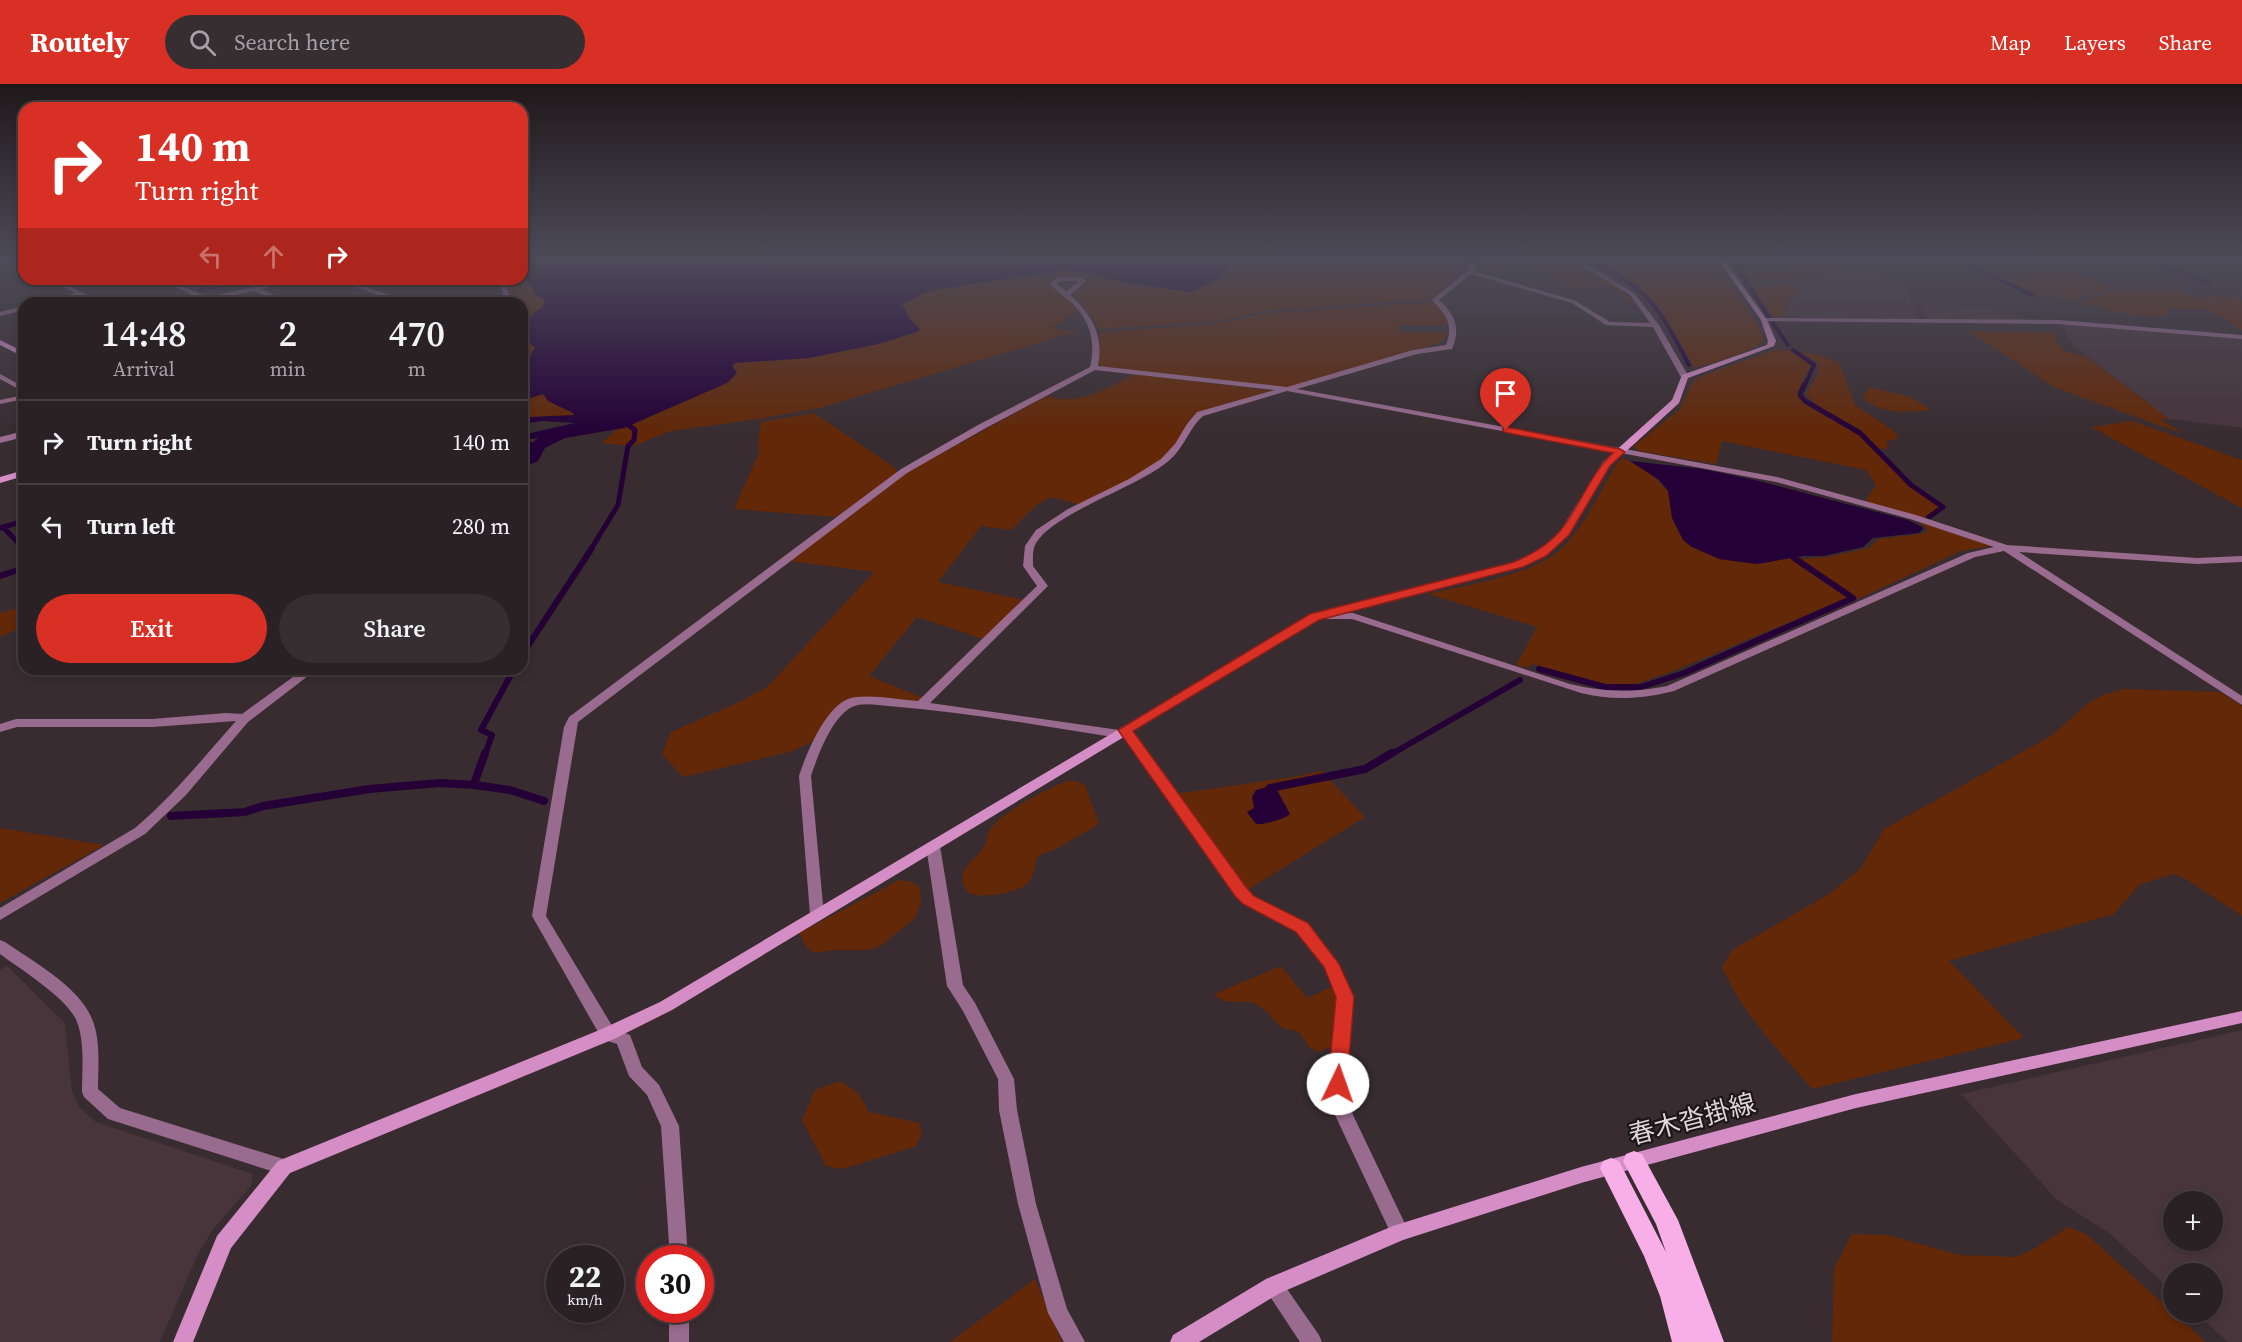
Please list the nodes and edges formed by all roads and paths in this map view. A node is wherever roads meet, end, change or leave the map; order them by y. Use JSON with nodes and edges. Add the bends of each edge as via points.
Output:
{"nodes":[{"id":1,"x":1087,"y":317,"type":"edge"},
{"id":2,"x":1452,"y":317,"type":"edge"},
{"id":3,"x":1597,"y":317,"type":"edge"},
{"id":4,"x":1649,"y":317,"type":"edge"},
{"id":5,"x":1762,"y":317,"type":"edge"},
{"id":6,"x":1764,"y":320,"type":"junction"},
{"id":7,"x":1655,"y":325,"type":"junction"},
{"id":8,"x":2242,"y":337,"type":"edge"},
{"id":9,"x":0,"y":342,"type":"edge"},
{"id":10,"x":18,"y":352,"type":"edge"},
{"id":11,"x":1094,"y":368,"type":"junction"},
{"id":12,"x":0,"y":376,"type":"edge"},
{"id":13,"x":1685,"y":377,"type":"junction"},
{"id":14,"x":18,"y":386,"type":"edge"},
{"id":15,"x":1287,"y":389,"type":"junction"},
{"id":16,"x":18,"y":398,"type":"edge"},
{"id":17,"x":0,"y":402,"type":"edge"},
{"id":18,"x":18,"y":436,"type":"edge"},
{"id":19,"x":0,"y":440,"type":"edge"},
{"id":20,"x":1620,"y":452,"type":"junction"},
{"id":21,"x":18,"y":475,"type":"edge"},
{"id":22,"x":0,"y":480,"type":"edge"},
{"id":23,"x":2006,"y":548,"type":"junction"},
{"id":24,"x":2242,"y":559,"type":"edge"},
{"id":25,"x":1315,"y":617,"type":"junction"},
{"id":26,"x":303,"y":675,"type":"edge"},
{"id":27,"x":2242,"y":701,"type":"edge"},
{"id":28,"x":921,"y":705,"type":"junction"},
{"id":29,"x":246,"y":718,"type":"junction"},
{"id":30,"x":0,"y":728,"type":"edge"},
{"id":31,"x":1122,"y":732,"type":"junction"},
{"id":32,"x":933,"y":846,"type":"junction"},
{"id":33,"x":0,"y":915,"type":"edge"},
{"id":34,"x":817,"y":915,"type":"junction"},
{"id":35,"x":0,"y":946,"type":"edge"},
{"id":36,"x":2242,"y":1017,"type":"edge"},
{"id":37,"x":608,"y":1034,"type":"junction"},
{"id":38,"x":1634,"y":1161,"type":"junction"},
{"id":39,"x":284,"y":1167,"type":"junction"},
{"id":40,"x":1611,"y":1168,"type":"junction"},
{"id":41,"x":1400,"y":1232,"type":"junction"},
{"id":42,"x":678,"y":1245,"type":"edge"},
{"id":43,"x":1273,"y":1286,"type":"junction"},
{"id":44,"x":679,"y":1323,"type":"edge"},
{"id":45,"x":183,"y":1342,"type":"edge"},
{"id":46,"x":679,"y":1342,"type":"edge"},
{"id":47,"x":1075,"y":1342,"type":"edge"},
{"id":48,"x":1180,"y":1342,"type":"edge"},
{"id":49,"x":1312,"y":1342,"type":"edge"},
{"id":50,"x":1685,"y":1342,"type":"edge"},
{"id":51,"x":1711,"y":1342,"type":"edge"}],
"edges":[{"from":1,"to":11,"type":"street","via":[[1095,331]]},
{"from":2,"to":15,"type":"street","via":[[1453,338],[1449,347],[1416,352]]},
{"from":3,"to":7,"type":"street","via":[[1608,324]]},
{"from":4,"to":7,"type":"street"},
{"from":5,"to":6,"type":"street"},
{"from":6,"to":8,"type":"street","via":[[2062,322]]},
{"from":6,"to":13,"type":"street","via":[[1772,341],[1770,346]]},
{"from":7,"to":13,"type":"street"},
{"from":9,"to":10,"type":"street"},
{"from":11,"to":15,"type":"street"},
{"from":11,"to":37,"type":"street","via":[[904,471],[573,720],[566,737],[539,916]]},
{"from":12,"to":14,"type":"street"},
{"from":13,"to":20,"type":"street","via":[[1676,401]]},
{"from":15,"to":20,"type":"street"},
{"from":15,"to":28,"type":"street","via":[[1200,414],[1164,462],[1040,532],[1031,543],[1028,566],[1043,586]]},
{"from":16,"to":17,"type":"street"},
{"from":18,"to":19,"type":"street"},
{"from":20,"to":23,"type":"street","via":[[1777,480],[1913,517]]},
{"from":20,"to":25,"type":"street","via":[[1606,464],[1565,532],[1542,554],[1518,565]]},
{"from":21,"to":22,"type":"street"},
{"from":23,"to":24,"type":"street","via":[[2197,561]]},
{"from":23,"to":25,"type":"street","via":[[1954,562],[1752,655],[1670,689],[1638,696],[1602,696],[1566,686],[1353,616]]},
{"from":23,"to":27,"type":"street"},
{"from":25,"to":31,"type":"street"},
{"from":26,"to":29,"type":"street"},
{"from":28,"to":31,"type":"street"},
{"from":28,"to":34,"type":"street","via":[[851,702],[839,711],[812,754],[805,776]]},
{"from":29,"to":30,"type":"street","via":[[16,723]]},
{"from":29,"to":33,"type":"street","via":[[158,817]]},
{"from":31,"to":32,"type":"street"},
{"from":31,"to":41,"type":"street","via":[[1240,892],[1302,928],[1331,964],[1345,997],[1338,1084],[1344,1115]]},
{"from":32,"to":34,"type":"street"},
{"from":32,"to":47,"type":"street","via":[[955,986],[1006,1079],[1008,1110],[1027,1204],[1058,1313]]},
{"from":34,"to":37,"type":"street","via":[[666,1006]]},
{"from":35,"to":39,"type":"street","via":[[64,995],[84,1017],[90,1092],[114,1114]]},
{"from":36,"to":38,"type":"street","name":"春木沓掛線","via":[[1856,1101]]},
{"from":37,"to":39,"type":"street"},
{"from":37,"to":42,"type":"street","via":[[624,1040],[635,1071],[653,1090],[670,1126]]},
{"from":38,"to":40,"type":"street","name":"春木沓掛線"},
{"from":38,"to":51,"type":"main road","via":[[1666,1220]]},
{"from":39,"to":45,"type":"street","via":[[224,1242]]},
{"from":40,"to":41,"type":"street","name":"春木沓掛線"},
{"from":40,"to":50,"type":"main road","via":[[1644,1227]]},
{"from":41,"to":43,"type":"street","name":"春木沓掛線"},
{"from":43,"to":48,"type":"street","name":"春木沓掛線"},
{"from":43,"to":49,"type":"street"},
{"from":44,"to":46,"type":"street"}]}
